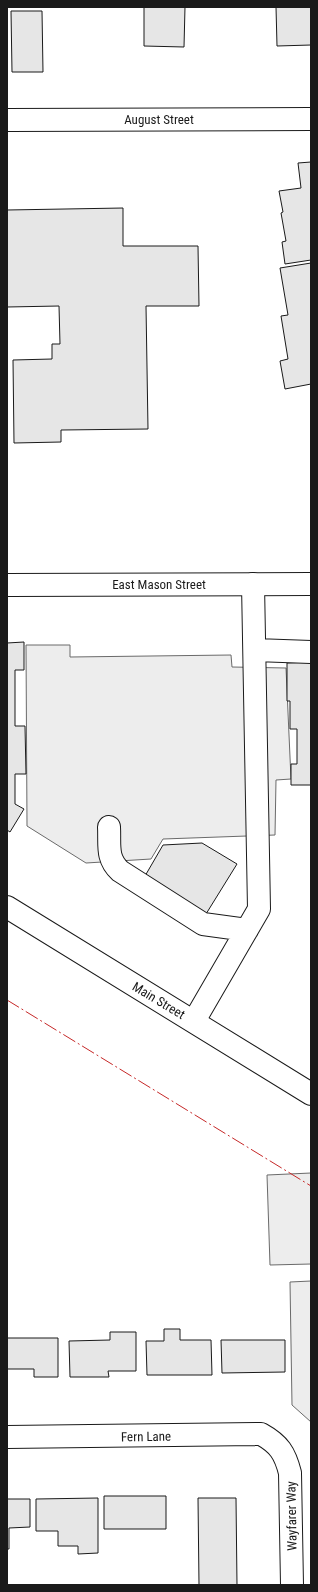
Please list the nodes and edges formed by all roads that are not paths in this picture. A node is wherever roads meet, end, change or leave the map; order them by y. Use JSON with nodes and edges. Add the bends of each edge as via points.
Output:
{"nodes":[{"id":1,"x":311,"y":119,"type":"edge"},
{"id":2,"x":7,"y":120,"type":"edge"},
{"id":3,"x":7,"y":584,"type":"edge"},
{"id":4,"x":253,"y":584,"type":"junction"},
{"id":5,"x":311,"y":584,"type":"edge"},
{"id":6,"x":255,"y":650,"type":"junction"},
{"id":7,"x":311,"y":652,"type":"edge"},
{"id":8,"x":109,"y":827,"type":"dead end"},
{"id":9,"x":7,"y":907,"type":"edge"},
{"id":10,"x":247,"y":930,"type":"junction"},
{"id":11,"x":194,"y":1021,"type":"junction"},
{"id":12,"x":311,"y":1094,"type":"edge"},
{"id":13,"x":7,"y":1437,"type":"edge"},
{"id":14,"x":280,"y":1448,"type":"joint"},
{"id":15,"x":292,"y":1585,"type":"edge"}],
"edges":[{"from":1,"to":2,"type":"street","name":"August Street"},
{"from":3,"to":4,"type":"street","name":"East Mason Street"},
{"from":4,"to":5,"type":"street","name":"East Mason Street"},
{"from":4,"to":6,"type":"street"},
{"from":6,"to":7,"type":"street"},
{"from":6,"to":10,"type":"street","via":[[260,909]]},
{"from":8,"to":10,"type":"street","via":[[110,857],[113,865],[120,871],[203,924]]},
{"from":9,"to":11,"type":"street","name":"Main Street"},
{"from":10,"to":11,"type":"street"},
{"from":11,"to":12,"type":"street","name":"Main Street"},
{"from":13,"to":14,"type":"street","name":"Fern Lane","via":[[261,1434],[273,1440]]},
{"from":14,"to":15,"type":"street","name":"Wayfarer Way","via":[[287,1460],[290,1473]]}]}
